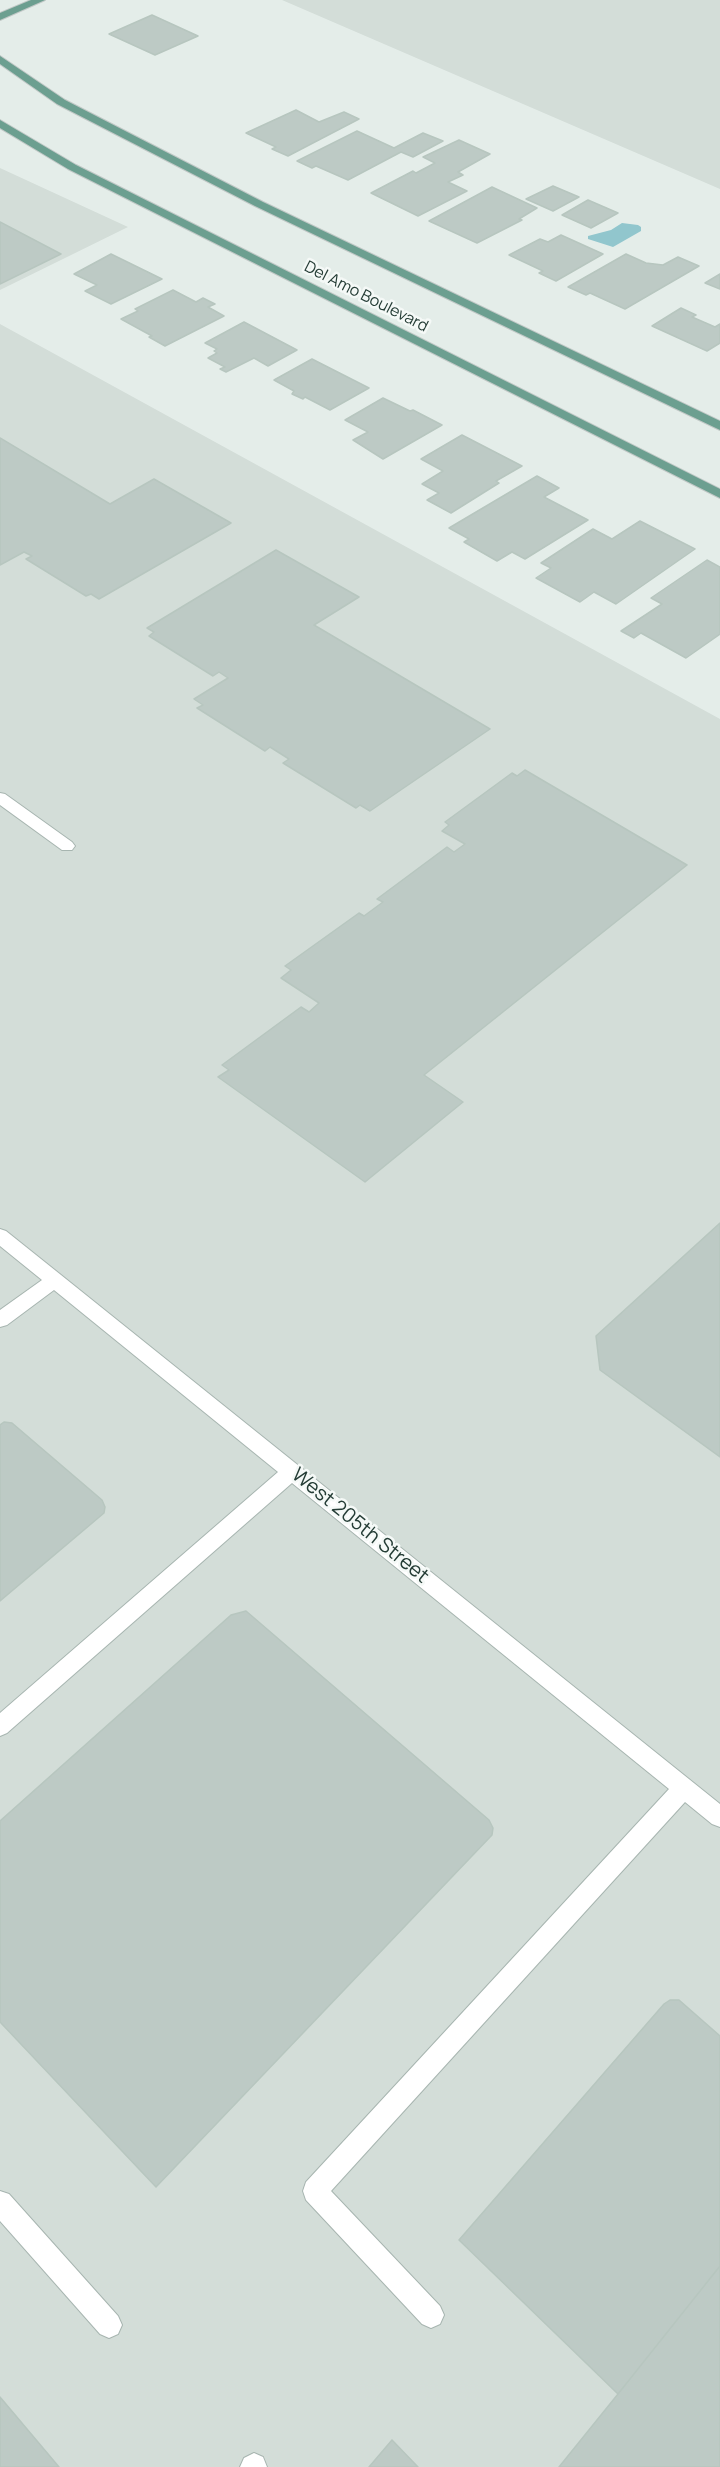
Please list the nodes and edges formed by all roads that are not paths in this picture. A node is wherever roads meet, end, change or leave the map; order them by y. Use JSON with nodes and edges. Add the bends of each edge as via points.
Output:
{"nodes":[{"id":1,"x":40,"y":0,"type":"edge"},
{"id":2,"x":0,"y":16,"type":"edge"},
{"id":3,"x":0,"y":59,"type":"edge"},
{"id":4,"x":0,"y":123,"type":"edge"},
{"id":5,"x":720,"y":426,"type":"edge"},
{"id":6,"x":720,"y":495,"type":"edge"},
{"id":7,"x":0,"y":798,"type":"edge"},
{"id":8,"x":67,"y":846,"type":"dead end"},
{"id":9,"x":0,"y":1236,"type":"edge"},
{"id":10,"x":55,"y":1280,"type":"junction"},
{"id":11,"x":0,"y":1320,"type":"edge"},
{"id":12,"x":292,"y":1472,"type":"junction"},
{"id":13,"x":0,"y":1726,"type":"edge"},
{"id":14,"x":684,"y":1788,"type":"junction"},
{"id":15,"x":720,"y":1817,"type":"edge"},
{"id":16,"x":0,"y":2203,"type":"edge"},
{"id":17,"x":430,"y":2315,"type":"dead end"},
{"id":18,"x":109,"y":2325,"type":"dead end"}],
"edges":[{"from":1,"to":2,"type":"main road"},
{"from":3,"to":5,"type":"main road","name":"Del Amo Boulevard","via":[[61,102],[270,209]]},
{"from":4,"to":6,"type":"main road","name":"Del Amo Boulevard","via":[[72,167]]},
{"from":7,"to":8,"type":"street"},
{"from":9,"to":10,"type":"street","name":"West 205th Street"},
{"from":10,"to":11,"type":"street"},
{"from":10,"to":12,"type":"street","name":"West 205th Street"},
{"from":12,"to":13,"type":"street"},
{"from":12,"to":14,"type":"street","name":"West 205th Street"},
{"from":14,"to":15,"type":"street","name":"West 205th Street"},
{"from":14,"to":17,"type":"street","via":[[315,2191]]},
{"from":16,"to":18,"type":"street"}]}
